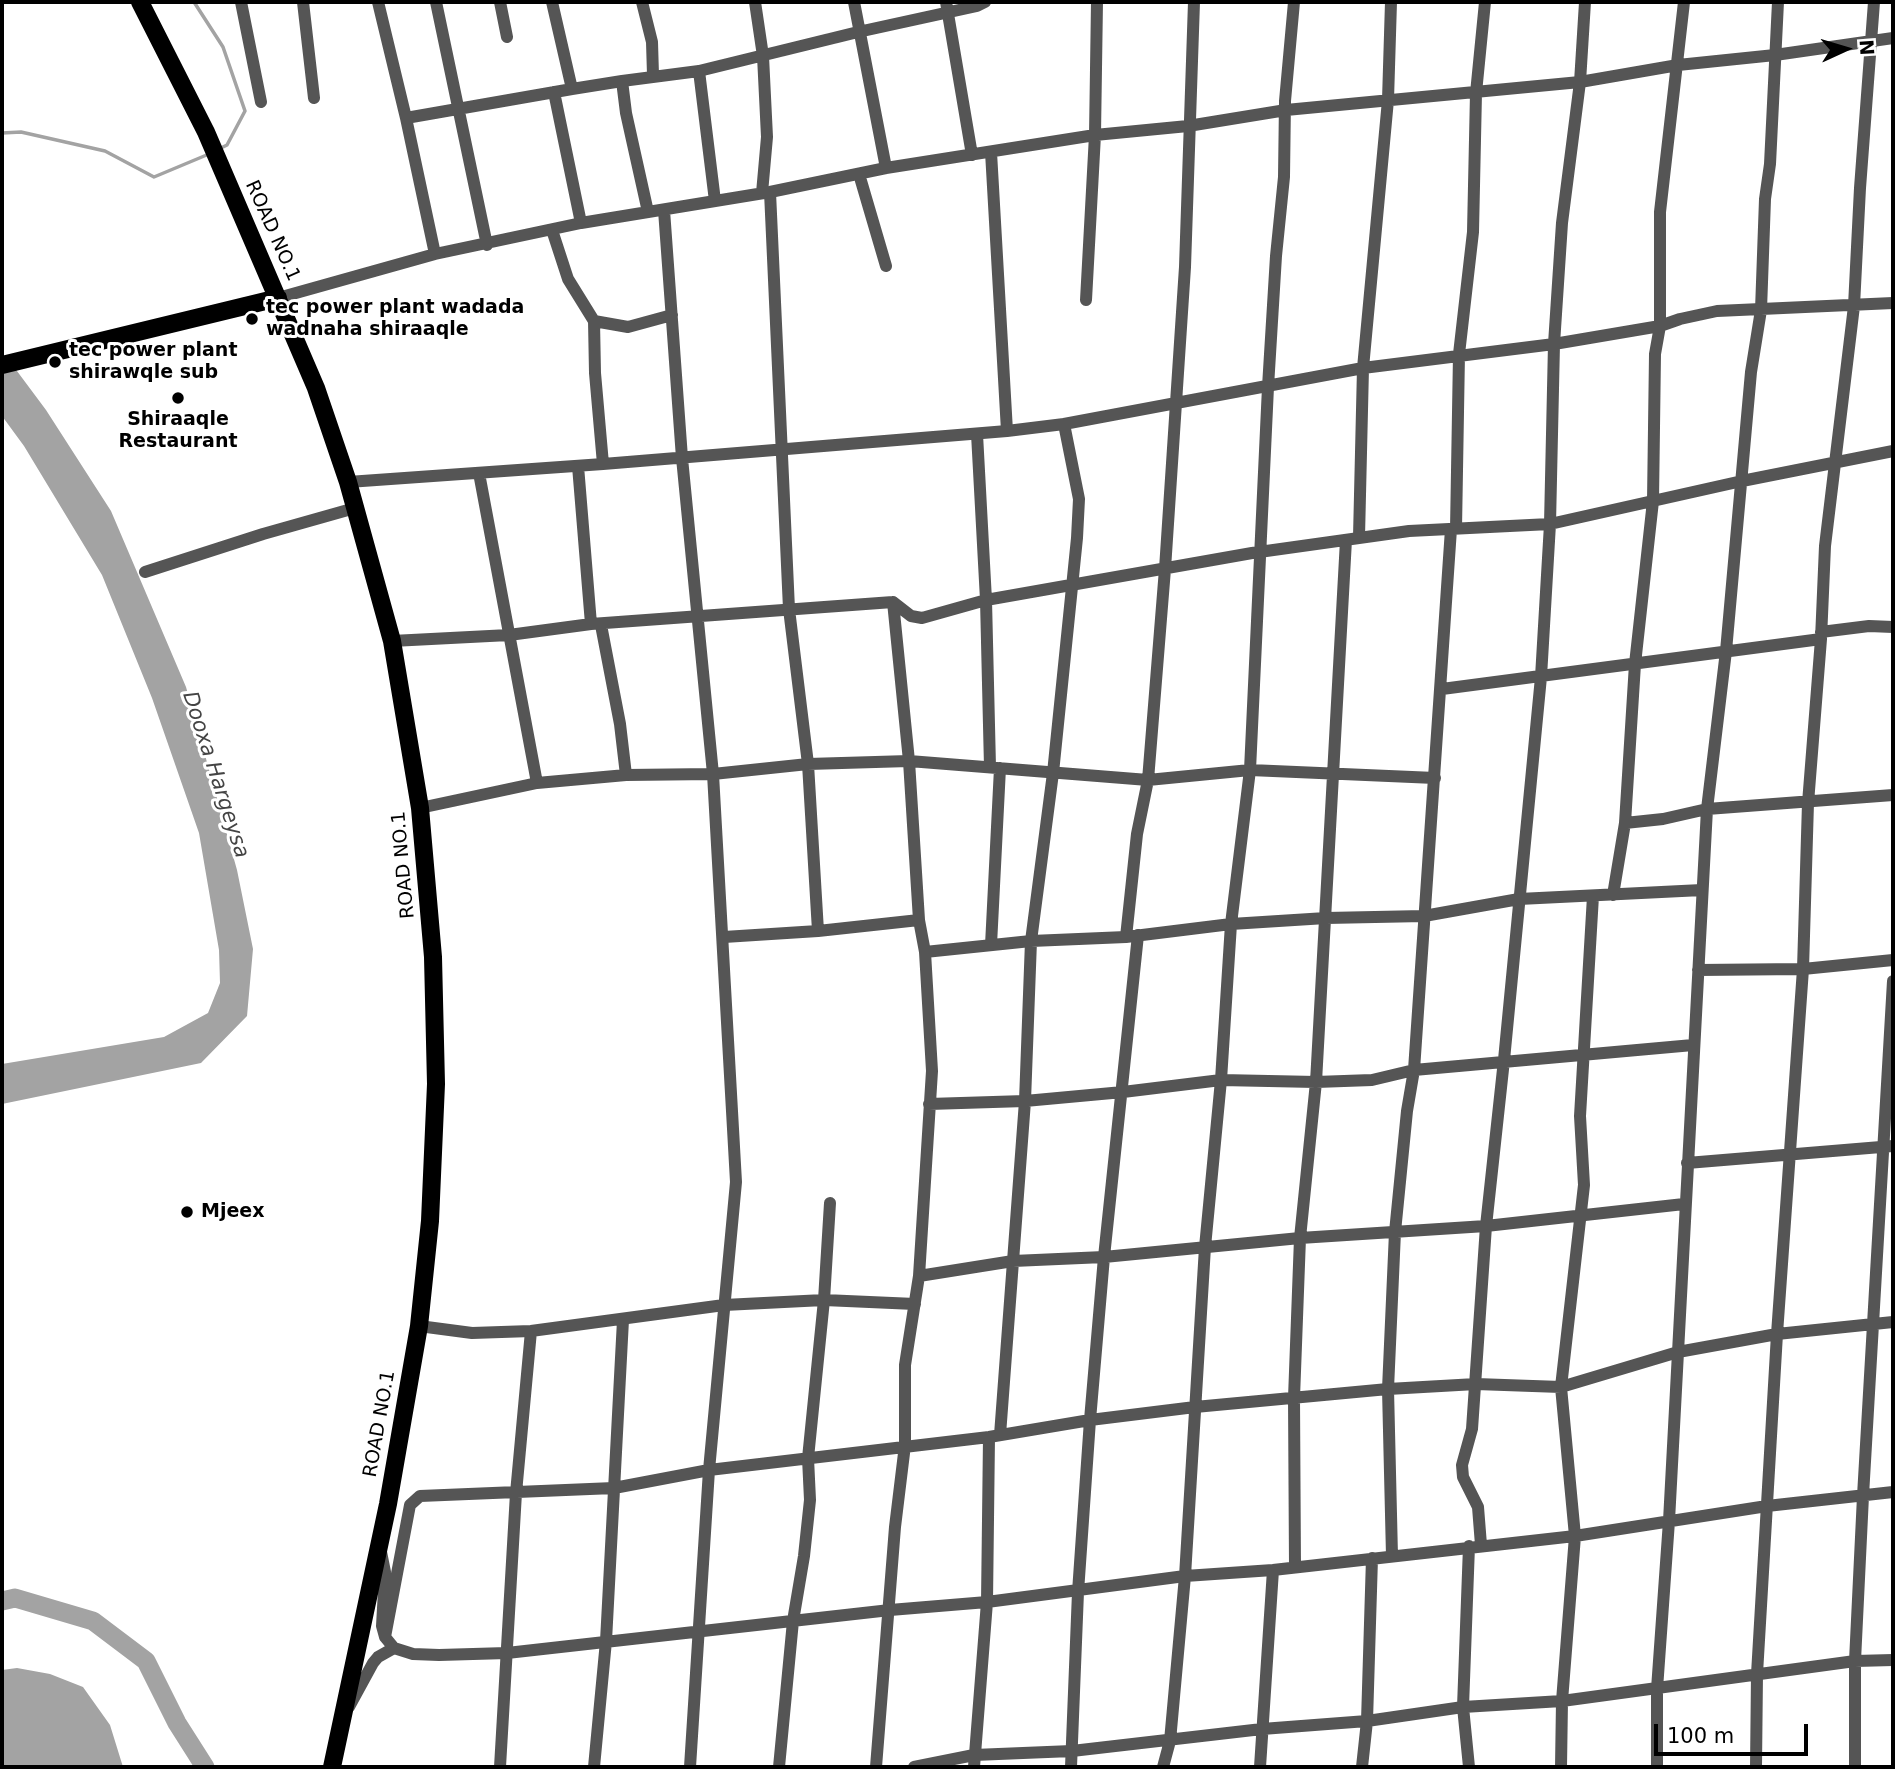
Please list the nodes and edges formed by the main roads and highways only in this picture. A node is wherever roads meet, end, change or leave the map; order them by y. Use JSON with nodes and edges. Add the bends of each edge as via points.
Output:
{"nodes":[{"id":1,"x":140,"y":2,"type":"edge"},
{"id":2,"x":278,"y":298,"type":"junction"},
{"id":3,"x":2,"y":365,"type":"edge"},
{"id":4,"x":332,"y":1767,"type":"edge"}],
"edges":[{"from":1,"to":2,"type":"highway","name":"ROAD NO.1","via":[[206,132]]},
{"from":2,"to":3,"type":"highway"},
{"from":2,"to":4,"type":"highway","name":"ROAD NO.1","via":[[316,388],[348,482],[392,641],[420,808],[433,957],[436,1084],[430,1221],[419,1326],[380,1546]]}]}
